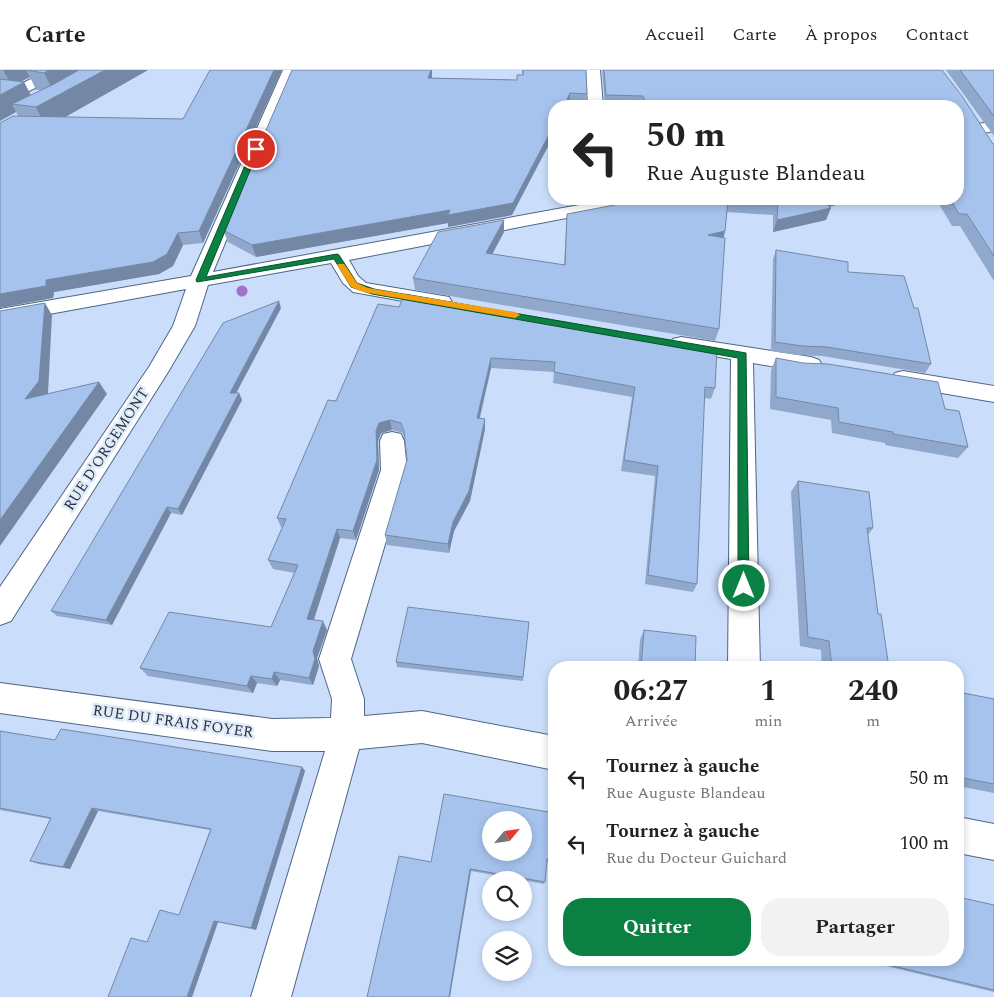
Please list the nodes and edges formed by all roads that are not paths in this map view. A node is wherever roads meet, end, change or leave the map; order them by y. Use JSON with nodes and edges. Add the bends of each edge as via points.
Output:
{"nodes":[{"id":1,"x":60,"y":70,"type":"edge"},
{"id":2,"x":290,"y":70,"type":"edge"},
{"id":3,"x":592,"y":70,"type":"edge"},
{"id":4,"x":18,"y":94,"type":"edge"},
{"id":5,"x":595,"y":100,"type":"edge"},
{"id":6,"x":0,"y":104,"type":"edge"},
{"id":7,"x":982,"y":124,"type":"edge"},
{"id":8,"x":964,"y":131,"type":"edge"},
{"id":9,"x":990,"y":145,"type":"edge"},
{"id":10,"x":595,"y":205,"type":"edge"},
{"id":11,"x":337,"y":256,"type":"junction"},
{"id":12,"x":200,"y":280,"type":"junction"},
{"id":13,"x":458,"y":305,"type":"edge"},
{"id":14,"x":0,"y":316,"type":"edge"},
{"id":15,"x":662,"y":341,"type":"edge"},
{"id":16,"x":742,"y":355,"type":"junction"},
{"id":17,"x":832,"y":367,"type":"edge"},
{"id":18,"x":880,"y":375,"type":"edge"},
{"id":19,"x":994,"y":394,"type":"edge"},
{"id":20,"x":392,"y":441,"type":"dead end"},
{"id":21,"x":0,"y":612,"type":"edge"},
{"id":22,"x":744,"y":661,"type":"edge"},
{"id":23,"x":0,"y":698,"type":"edge"},
{"id":24,"x":347,"y":734,"type":"junction"},
{"id":25,"x":548,"y":752,"type":"edge"},
{"id":26,"x":964,"y":836,"type":"edge"},
{"id":27,"x":994,"y":842,"type":"edge"},
{"id":28,"x":270,"y":997,"type":"edge"}],
"edges":[{"from":1,"to":4,"type":"street"},
{"from":2,"to":12,"type":"street","name":"RUE D'ORGEMONT"},
{"from":3,"to":5,"type":"street"},
{"from":4,"to":6,"type":"street"},
{"from":7,"to":8,"type":"street"},
{"from":7,"to":9,"type":"street"},
{"from":10,"to":11,"type":"street"},
{"from":11,"to":12,"type":"street"},
{"from":11,"to":13,"type":"street","via":[[350,279],[360,288]]},
{"from":12,"to":14,"type":"street"},
{"from":12,"to":21,"type":"street","name":"RUE D'ORGEMONT","via":[[184,326],[157,372]]},
{"from":15,"to":16,"type":"street"},
{"from":16,"to":17,"type":"street","via":[[798,365]]},
{"from":16,"to":22,"type":"street"},
{"from":18,"to":19,"type":"street"},
{"from":20,"to":24,"type":"street","via":[[394,470],[335,659],[348,699]]},
{"from":23,"to":24,"type":"street","name":"RUE DU FRAIS FOYER","via":[[272,735]]},
{"from":24,"to":25,"type":"street","name":"RUE DU FRAIS FOYER","via":[[422,727]]},
{"from":24,"to":28,"type":"street"},
{"from":26,"to":27,"type":"street"}]}
